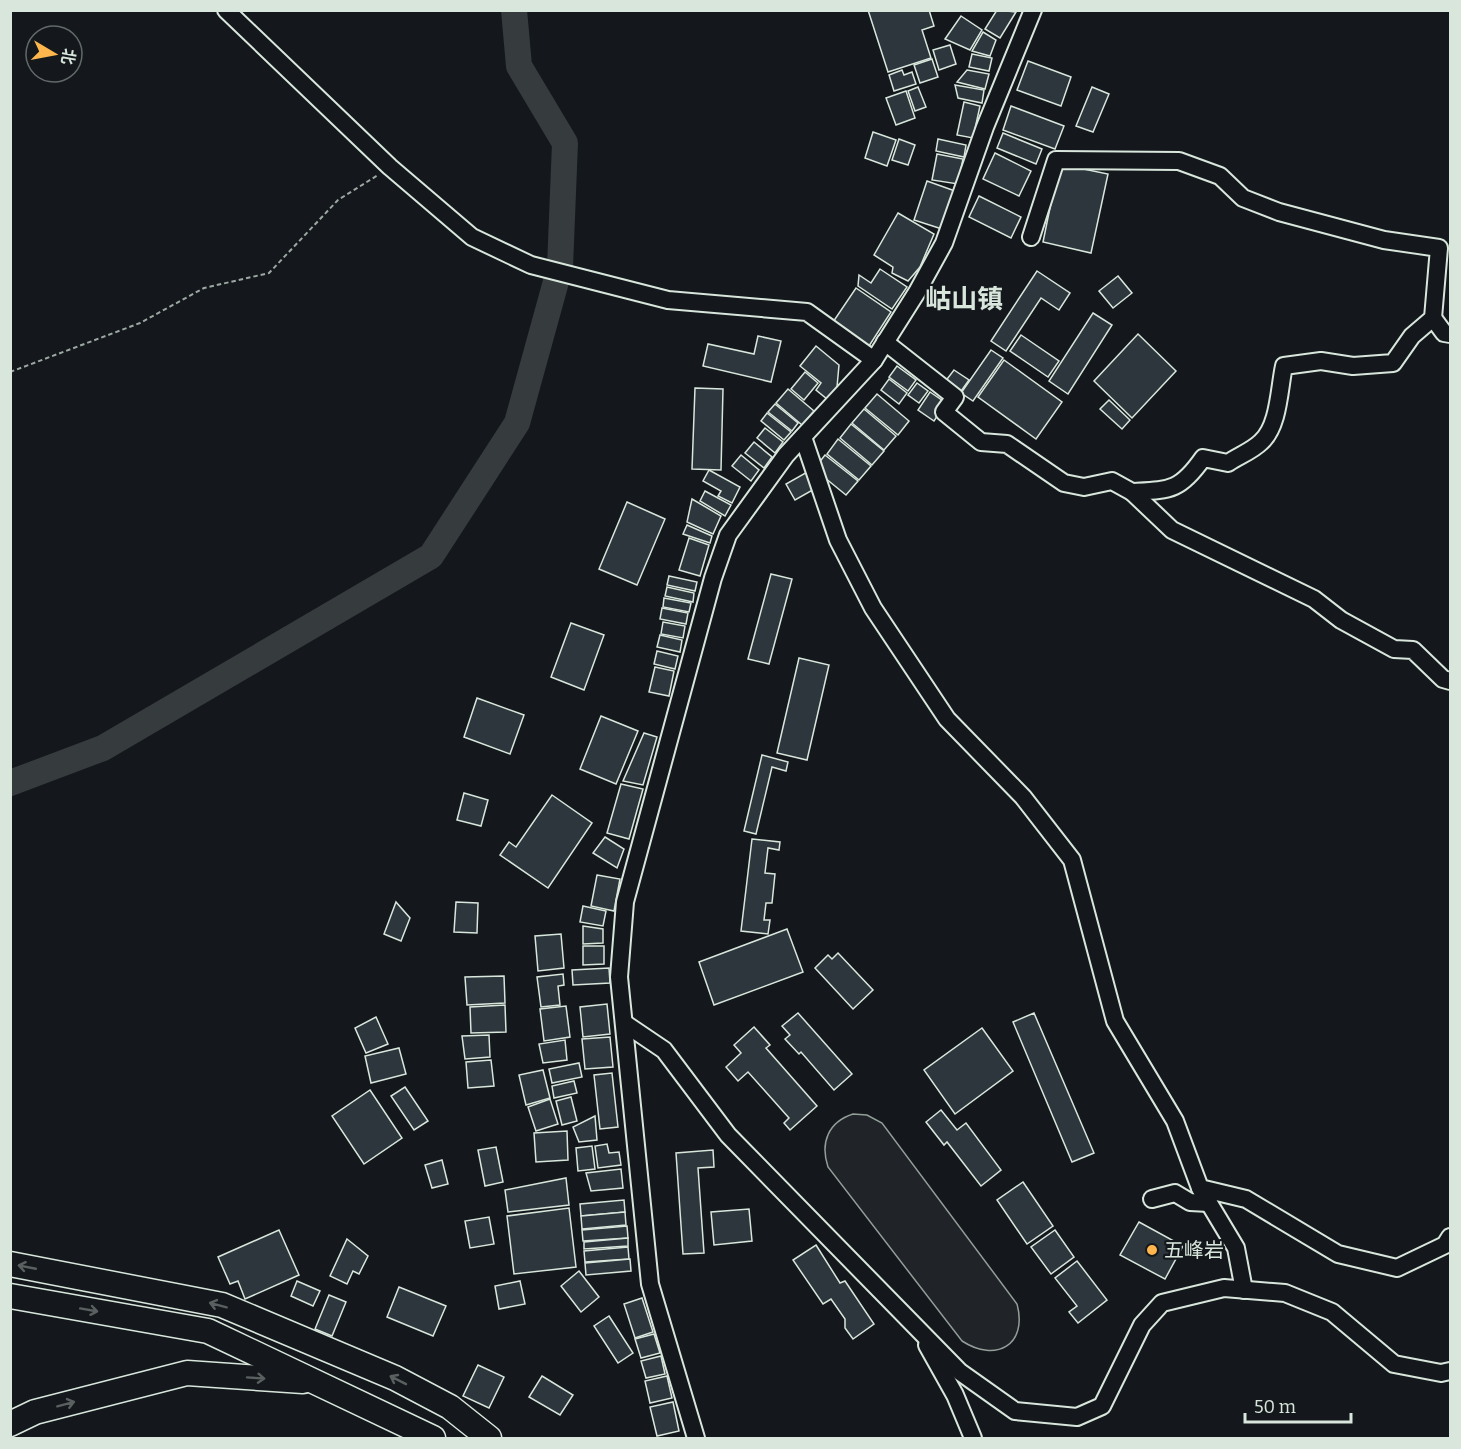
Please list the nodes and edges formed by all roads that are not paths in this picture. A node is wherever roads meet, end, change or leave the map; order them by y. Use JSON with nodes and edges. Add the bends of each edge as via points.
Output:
{"nodes":[{"id":1,"x":226,"y":10,"type":"edge"},
{"id":2,"x":1033,"y":10,"type":"edge"},
{"id":3,"x":1031,"y":237,"type":"dead end"},
{"id":4,"x":1433,"y":318,"type":"junction"},
{"id":5,"x":1450,"y":334,"type":"edge"},
{"id":6,"x":885,"y":342,"type":"junction"},
{"id":7,"x":874,"y":360,"type":"junction"},
{"id":8,"x":803,"y":437,"type":"junction"},
{"id":9,"x":1132,"y":492,"type":"junction"},
{"id":10,"x":1450,"y":681,"type":"edge"},
{"id":11,"x":624,"y":1023,"type":"junction"},
{"id":12,"x":1205,"y":1196,"type":"junction"},
{"id":13,"x":1152,"y":1199,"type":"dead end"},
{"id":14,"x":1450,"y":1237,"type":"edge"},
{"id":15,"x":10,"y":1264,"type":"edge"},
{"id":16,"x":1244,"y":1290,"type":"junction"},
{"id":17,"x":10,"y":1296,"type":"edge"},
{"id":18,"x":915,"y":1324,"type":"junction"},
{"id":19,"x":1450,"y":1371,"type":"edge"},
{"id":20,"x":317,"y":1382,"type":"junction"},
{"id":21,"x":10,"y":1424,"type":"edge"},
{"id":22,"x":433,"y":1438,"type":"edge"},
{"id":23,"x":489,"y":1438,"type":"edge"},
{"id":24,"x":696,"y":1438,"type":"edge"},
{"id":25,"x":973,"y":1438,"type":"edge"}],
"edges":[{"from":1,"to":7,"type":"street","via":[[390,167],[472,237],[531,265],[668,300],[807,312]]},
{"from":2,"to":6,"type":"street","via":[[985,127],[944,243]]},
{"from":3,"to":4,"type":"street","via":[[1056,160],[1179,161],[1220,176],[1243,198],[1279,212],[1384,240],[1440,249]]},
{"from":4,"to":5,"type":"street","via":[[1444,333]]},
{"from":4,"to":9,"type":"street","via":[[1393,363],[1353,366],[1322,361],[1284,366],[1279,405],[1262,442],[1228,463],[1203,459],[1188,480],[1165,490]]},
{"from":6,"to":7,"type":"street"},
{"from":6,"to":9,"type":"street","via":[[955,397],[944,412],[981,442],[1007,444],[1064,483],[1084,487],[1112,481]]},
{"from":7,"to":8,"type":"street"},
{"from":8,"to":11,"type":"street","via":[[728,535],[713,578],[625,902],[619,977]]},
{"from":8,"to":12,"type":"street","via":[[838,540],[873,608],[947,719],[1023,797],[1072,860],[1114,1021],[1175,1121]]},
{"from":9,"to":10,"type":"street","via":[[1172,530],[1314,599],[1341,620],[1394,649],[1413,650]]},
{"from":11,"to":18,"type":"street","via":[[664,1050],[728,1135]]},
{"from":11,"to":24,"type":"street","via":[[650,1284]]},
{"from":12,"to":13,"type":"street","via":[[1190,1202],[1175,1193]]},
{"from":12,"to":14,"type":"street","via":[[1246,1199],[1338,1254],[1396,1268],[1445,1245]]},
{"from":12,"to":16,"type":"street","via":[[1236,1248]]},
{"from":23,"to":15,"type":"highway","one_way":true,"via":[[450,1407],[395,1378],[222,1305]]},
{"from":16,"to":18,"type":"street","via":[[1224,1288],[1162,1303],[1142,1325],[1101,1406],[1077,1417],[1015,1411],[960,1372]]},
{"from":16,"to":19,"type":"street","via":[[1285,1293],[1332,1312],[1394,1364],[1441,1373]]},
{"from":17,"to":20,"type":"highway","one_way":true,"via":[[208,1331]]},
{"from":18,"to":25,"type":"street","via":[[955,1395]]},
{"from":21,"to":20,"type":"highway","one_way":true,"via":[[35,1412],[187,1373]]},
{"from":20,"to":22,"type":"highway"}]}
